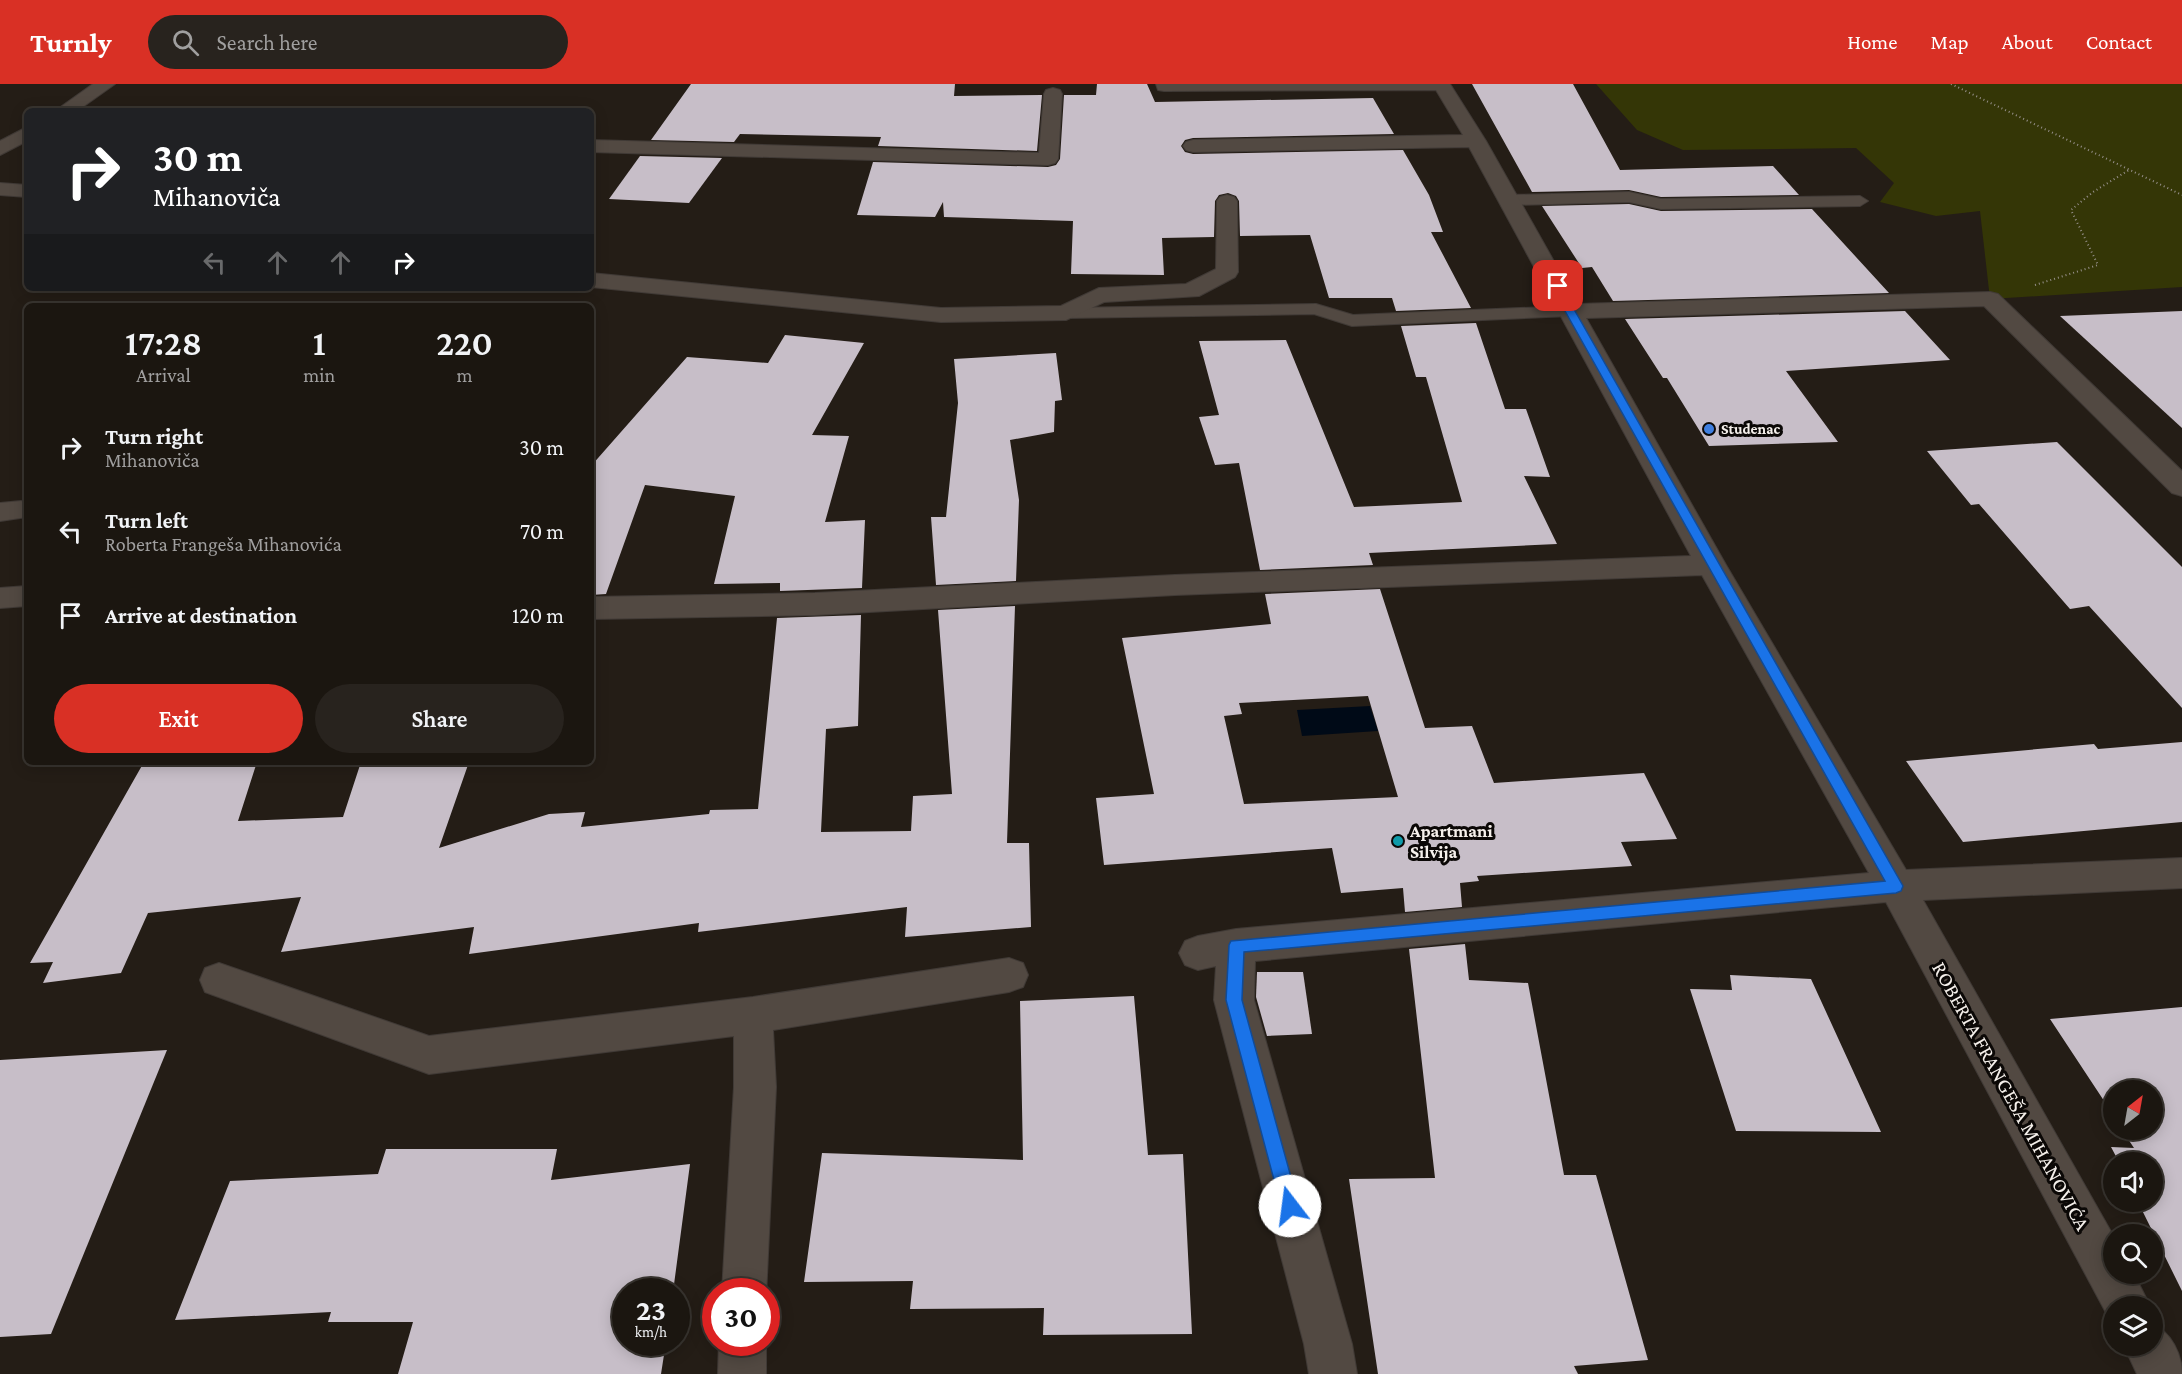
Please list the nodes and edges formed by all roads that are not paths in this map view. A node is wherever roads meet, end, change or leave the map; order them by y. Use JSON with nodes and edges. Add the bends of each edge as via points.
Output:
{"nodes":[{"id":1,"x":106,"y":84,"type":"edge"},
{"id":2,"x":1442,"y":84,"type":"edge"},
{"id":3,"x":1164,"y":86,"type":"dead end"},
{"id":4,"x":1053,"y":94,"type":"dead end"},
{"id":5,"x":69,"y":108,"type":"edge"},
{"id":6,"x":24,"y":135,"type":"edge"},
{"id":7,"x":1476,"y":141,"type":"junction"},
{"id":8,"x":594,"y":146,"type":"edge"},
{"id":9,"x":1193,"y":146,"type":"dead end"},
{"id":10,"x":0,"y":149,"type":"edge"},
{"id":11,"x":0,"y":189,"type":"edge"},
{"id":12,"x":24,"y":191,"type":"edge"},
{"id":13,"x":1510,"y":200,"type":"junction"},
{"id":14,"x":1227,"y":201,"type":"dead end"},
{"id":15,"x":1860,"y":201,"type":"dead end"},
{"id":16,"x":594,"y":280,"type":"edge"},
{"id":17,"x":1570,"y":311,"type":"junction"},
{"id":18,"x":1065,"y":313,"type":"junction"},
{"id":19,"x":2182,"y":487,"type":"edge"},
{"id":20,"x":1712,"y":565,"type":"junction"},
{"id":21,"x":24,"y":596,"type":"edge"},
{"id":22,"x":0,"y":598,"type":"edge"},
{"id":23,"x":594,"y":608,"type":"edge"},
{"id":24,"x":2182,"y":873,"type":"edge"},
{"id":25,"x":1896,"y":886,"type":"junction"},
{"id":26,"x":1236,"y":945,"type":"junction"},
{"id":27,"x":1198,"y":953,"type":"dead end"},
{"id":28,"x":1009,"y":975,"type":"dead end"},
{"id":29,"x":219,"y":980,"type":"dead end"},
{"id":30,"x":753,"y":1015,"type":"junction"},
{"id":31,"x":746,"y":1278,"type":"edge"},
{"id":32,"x":2122,"y":1296,"type":"edge"},
{"id":33,"x":743,"y":1356,"type":"edge"},
{"id":34,"x":2153,"y":1356,"type":"edge"},
{"id":35,"x":742,"y":1374,"type":"edge"},
{"id":36,"x":1333,"y":1374,"type":"edge"},
{"id":37,"x":2163,"y":1374,"type":"edge"}],
"edges":[{"from":1,"to":5,"type":"street"},
{"from":2,"to":3,"type":"street"},
{"from":2,"to":7,"type":"street","name":"ROBERTA FRANGEŠA MIHANOVIĆA"},
{"from":4,"to":8,"type":"street","via":[[1048,159]]},
{"from":6,"to":10,"type":"street"},
{"from":7,"to":9,"type":"street"},
{"from":7,"to":13,"type":"street","name":"ROBERTA FRANGEŠA MIHANOVIĆA"},
{"from":11,"to":12,"type":"street"},
{"from":13,"to":15,"type":"lane","via":[[1629,198],[1661,204]]},
{"from":13,"to":17,"type":"street","name":"ROBERTA FRANGEŠA MIHANOVIĆA"},
{"from":14,"to":18,"type":"street","via":[[1227,272],[1191,291],[1099,296]]},
{"from":16,"to":18,"type":"street","via":[[941,315]]},
{"from":17,"to":18,"type":"lane","via":[[1352,321],[1316,309]]},
{"from":17,"to":19,"type":"street","via":[[1990,299]]},
{"from":17,"to":20,"type":"street","name":"ROBERTA FRANGEŠA MIHANOVIĆA"},
{"from":20,"to":23,"type":"street","via":[[1175,585],[815,604]]},
{"from":20,"to":25,"type":"street","name":"ROBERTA FRANGEŠA MIHANOVIĆA"},
{"from":21,"to":22,"type":"street"},
{"from":24,"to":25,"type":"street"},
{"from":25,"to":26,"type":"street"},
{"from":25,"to":32,"type":"street","name":"ROBERTA FRANGEŠA MIHANOVIĆA"},
{"from":26,"to":27,"type":"street"},
{"from":26,"to":36,"type":"street","via":[[1234,1000]]},
{"from":28,"to":30,"type":"street"},
{"from":29,"to":30,"type":"street","via":[[429,1055]]},
{"from":30,"to":31,"type":"street","via":[[755,1087]]},
{"from":33,"to":35,"type":"street"},
{"from":34,"to":37,"type":"street"}]}
